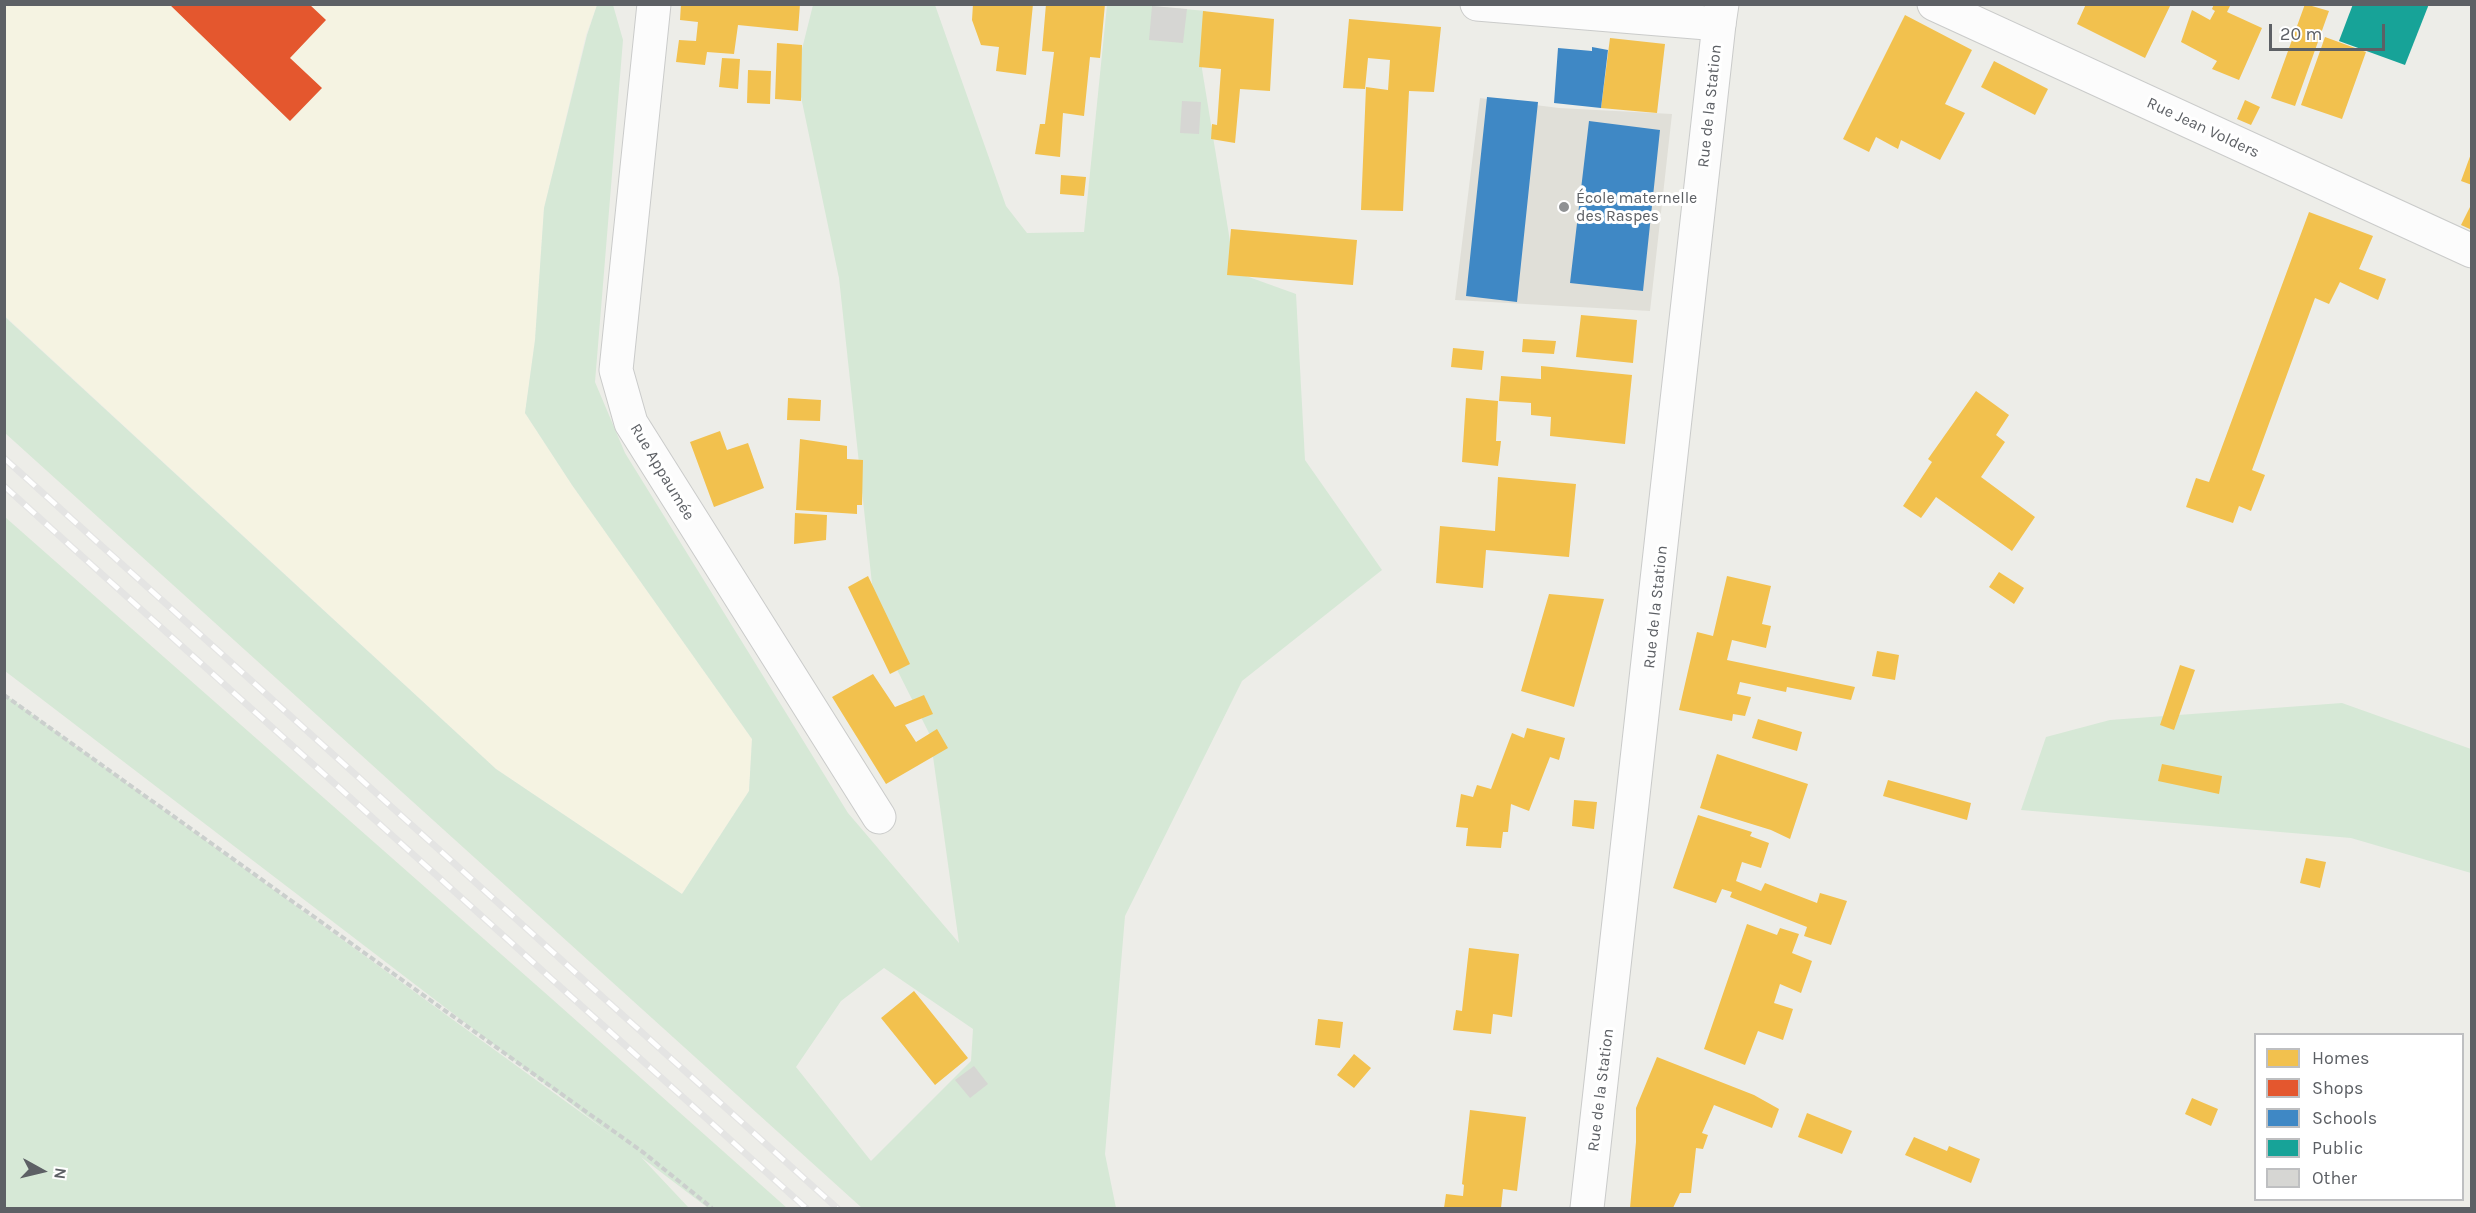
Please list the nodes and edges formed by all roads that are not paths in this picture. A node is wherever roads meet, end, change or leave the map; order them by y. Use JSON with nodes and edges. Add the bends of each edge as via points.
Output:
{"nodes":[{"id":1,"x":654,"y":4,"type":"edge"},
{"id":2,"x":1477,"y":4,"type":"edge"},
{"id":3,"x":1934,"y":4,"type":"edge"},
{"id":4,"x":1720,"y":14,"type":"edge"},
{"id":5,"x":2472,"y":251,"type":"edge"},
{"id":6,"x":879,"y":817,"type":"dead end"},
{"id":7,"x":1587,"y":1209,"type":"edge"}],
"edges":[{"from":1,"to":6,"type":"street","name":"Rue Appaumée","via":[[616,370],[634,429]]},
{"from":2,"to":4,"type":"street"},
{"from":3,"to":5,"type":"street","name":"Rue Jean Volders"},
{"from":4,"to":7,"type":"street","name":"Rue de la Station"}]}
